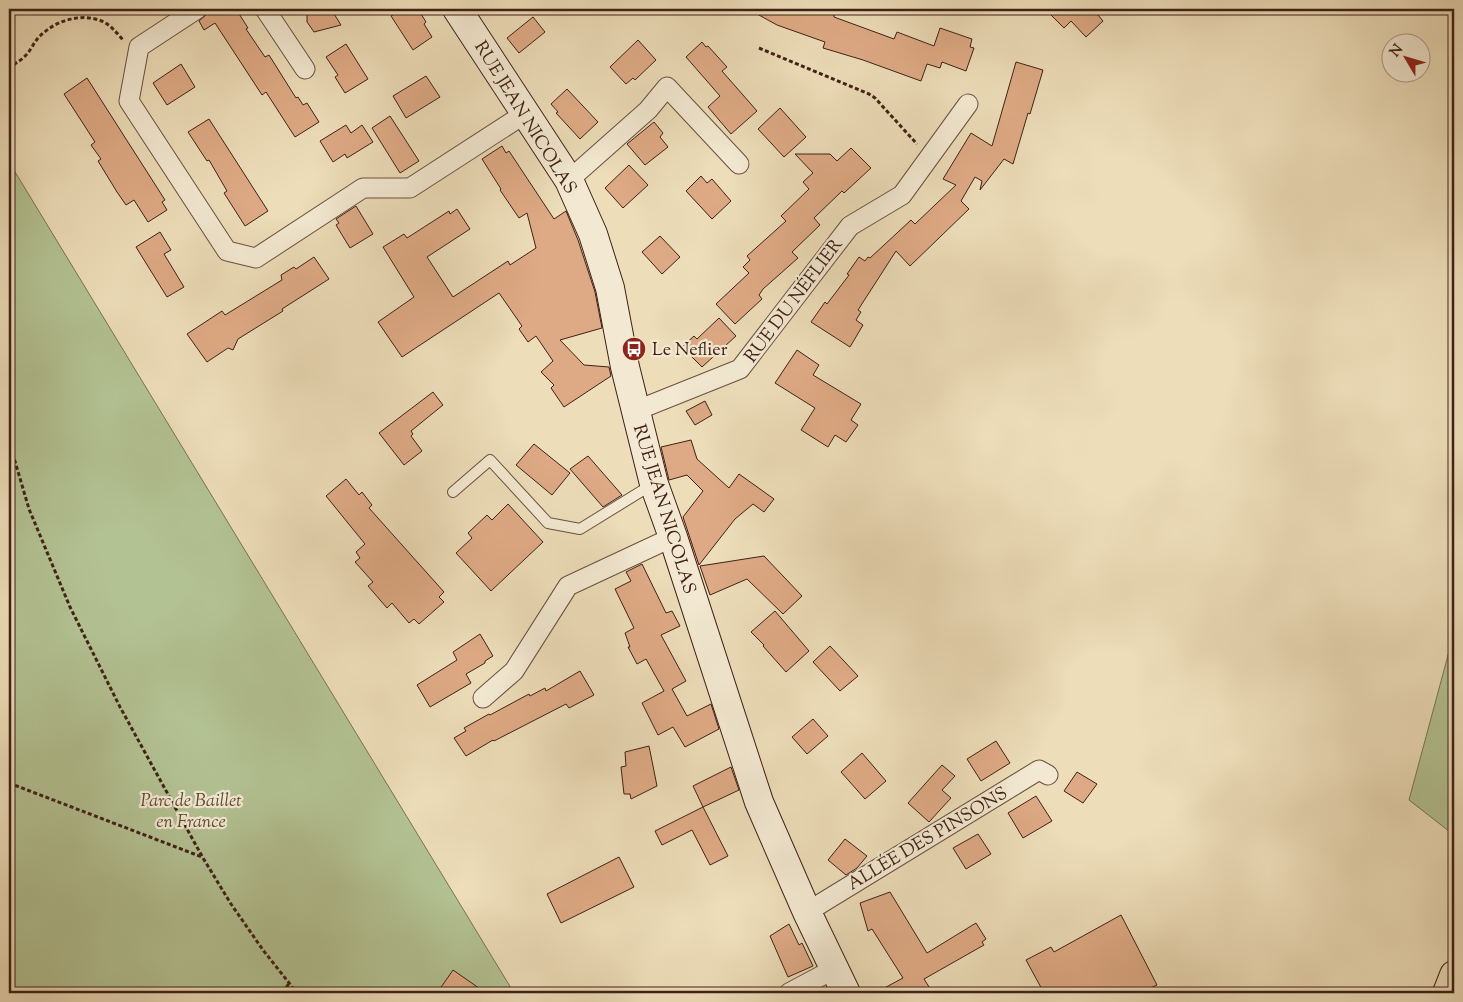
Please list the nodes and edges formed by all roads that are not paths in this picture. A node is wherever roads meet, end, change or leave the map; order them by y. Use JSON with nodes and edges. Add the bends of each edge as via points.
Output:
{"nodes":[{"id":1,"x":197,"y":9,"type":"edge"},
{"id":2,"x":265,"y":9,"type":"edge"},
{"id":3,"x":457,"y":9,"type":"edge"},
{"id":4,"x":305,"y":69,"type":"dead end"},
{"id":5,"x":968,"y":104,"type":"dead end"},
{"id":6,"x":526,"y":113,"type":"junction"},
{"id":7,"x":739,"y":164,"type":"dead end"},
{"id":8,"x":569,"y":180,"type":"junction"},
{"id":9,"x":635,"y":411,"type":"junction"},
{"id":10,"x":654,"y":484,"type":"junction"},
{"id":11,"x":453,"y":492,"type":"dead end"},
{"id":12,"x":673,"y":537,"type":"junction"},
{"id":13,"x":483,"y":698,"type":"dead end"},
{"id":14,"x":1048,"y":775,"type":"dead end"},
{"id":15,"x":807,"y":912,"type":"junction"},
{"id":16,"x":834,"y":969,"type":"junction"},
{"id":17,"x":1454,"y":975,"type":"edge"},
{"id":18,"x":789,"y":993,"type":"edge"},
{"id":19,"x":846,"y":993,"type":"edge"},
{"id":20,"x":1447,"y":993,"type":"edge"}],
"edges":[{"from":1,"to":6,"type":"street","via":[[139,47],[129,101],[227,251],[256,258],[362,188],[410,188]]},
{"from":2,"to":4,"type":"street"},
{"from":3,"to":6,"type":"street","name":"RUE JEAN NICOLAS"},
{"from":5,"to":9,"type":"street","name":"RUE DU NÉFLIER","via":[[902,196],[850,226],[740,369]]},
{"from":6,"to":8,"type":"street","name":"RUE JEAN NICOLAS"},
{"from":7,"to":8,"type":"street","via":[[667,87],[648,110]]},
{"from":8,"to":9,"type":"street","name":"RUE JEAN NICOLAS","via":[[594,234],[610,288]]},
{"from":9,"to":10,"type":"street","name":"RUE JEAN NICOLAS"},
{"from":10,"to":11,"type":"lane","via":[[580,529],[548,523],[490,460]]},
{"from":10,"to":12,"type":"street","name":"RUE JEAN NICOLAS"},
{"from":12,"to":13,"type":"street","via":[[568,586],[514,671]]},
{"from":12,"to":15,"type":"street","name":"RUE JEAN NICOLAS","via":[[759,802]]},
{"from":14,"to":15,"type":"street","name":"ALLÉE DES PINSONS","via":[[1039,770]]},
{"from":15,"to":16,"type":"street","name":"RUE JEAN NICOLAS"},
{"from":16,"to":18,"type":"street"},
{"from":16,"to":19,"type":"street","name":"RUE JEAN NICOLAS"},
{"from":17,"to":20,"type":"highway"}]}
